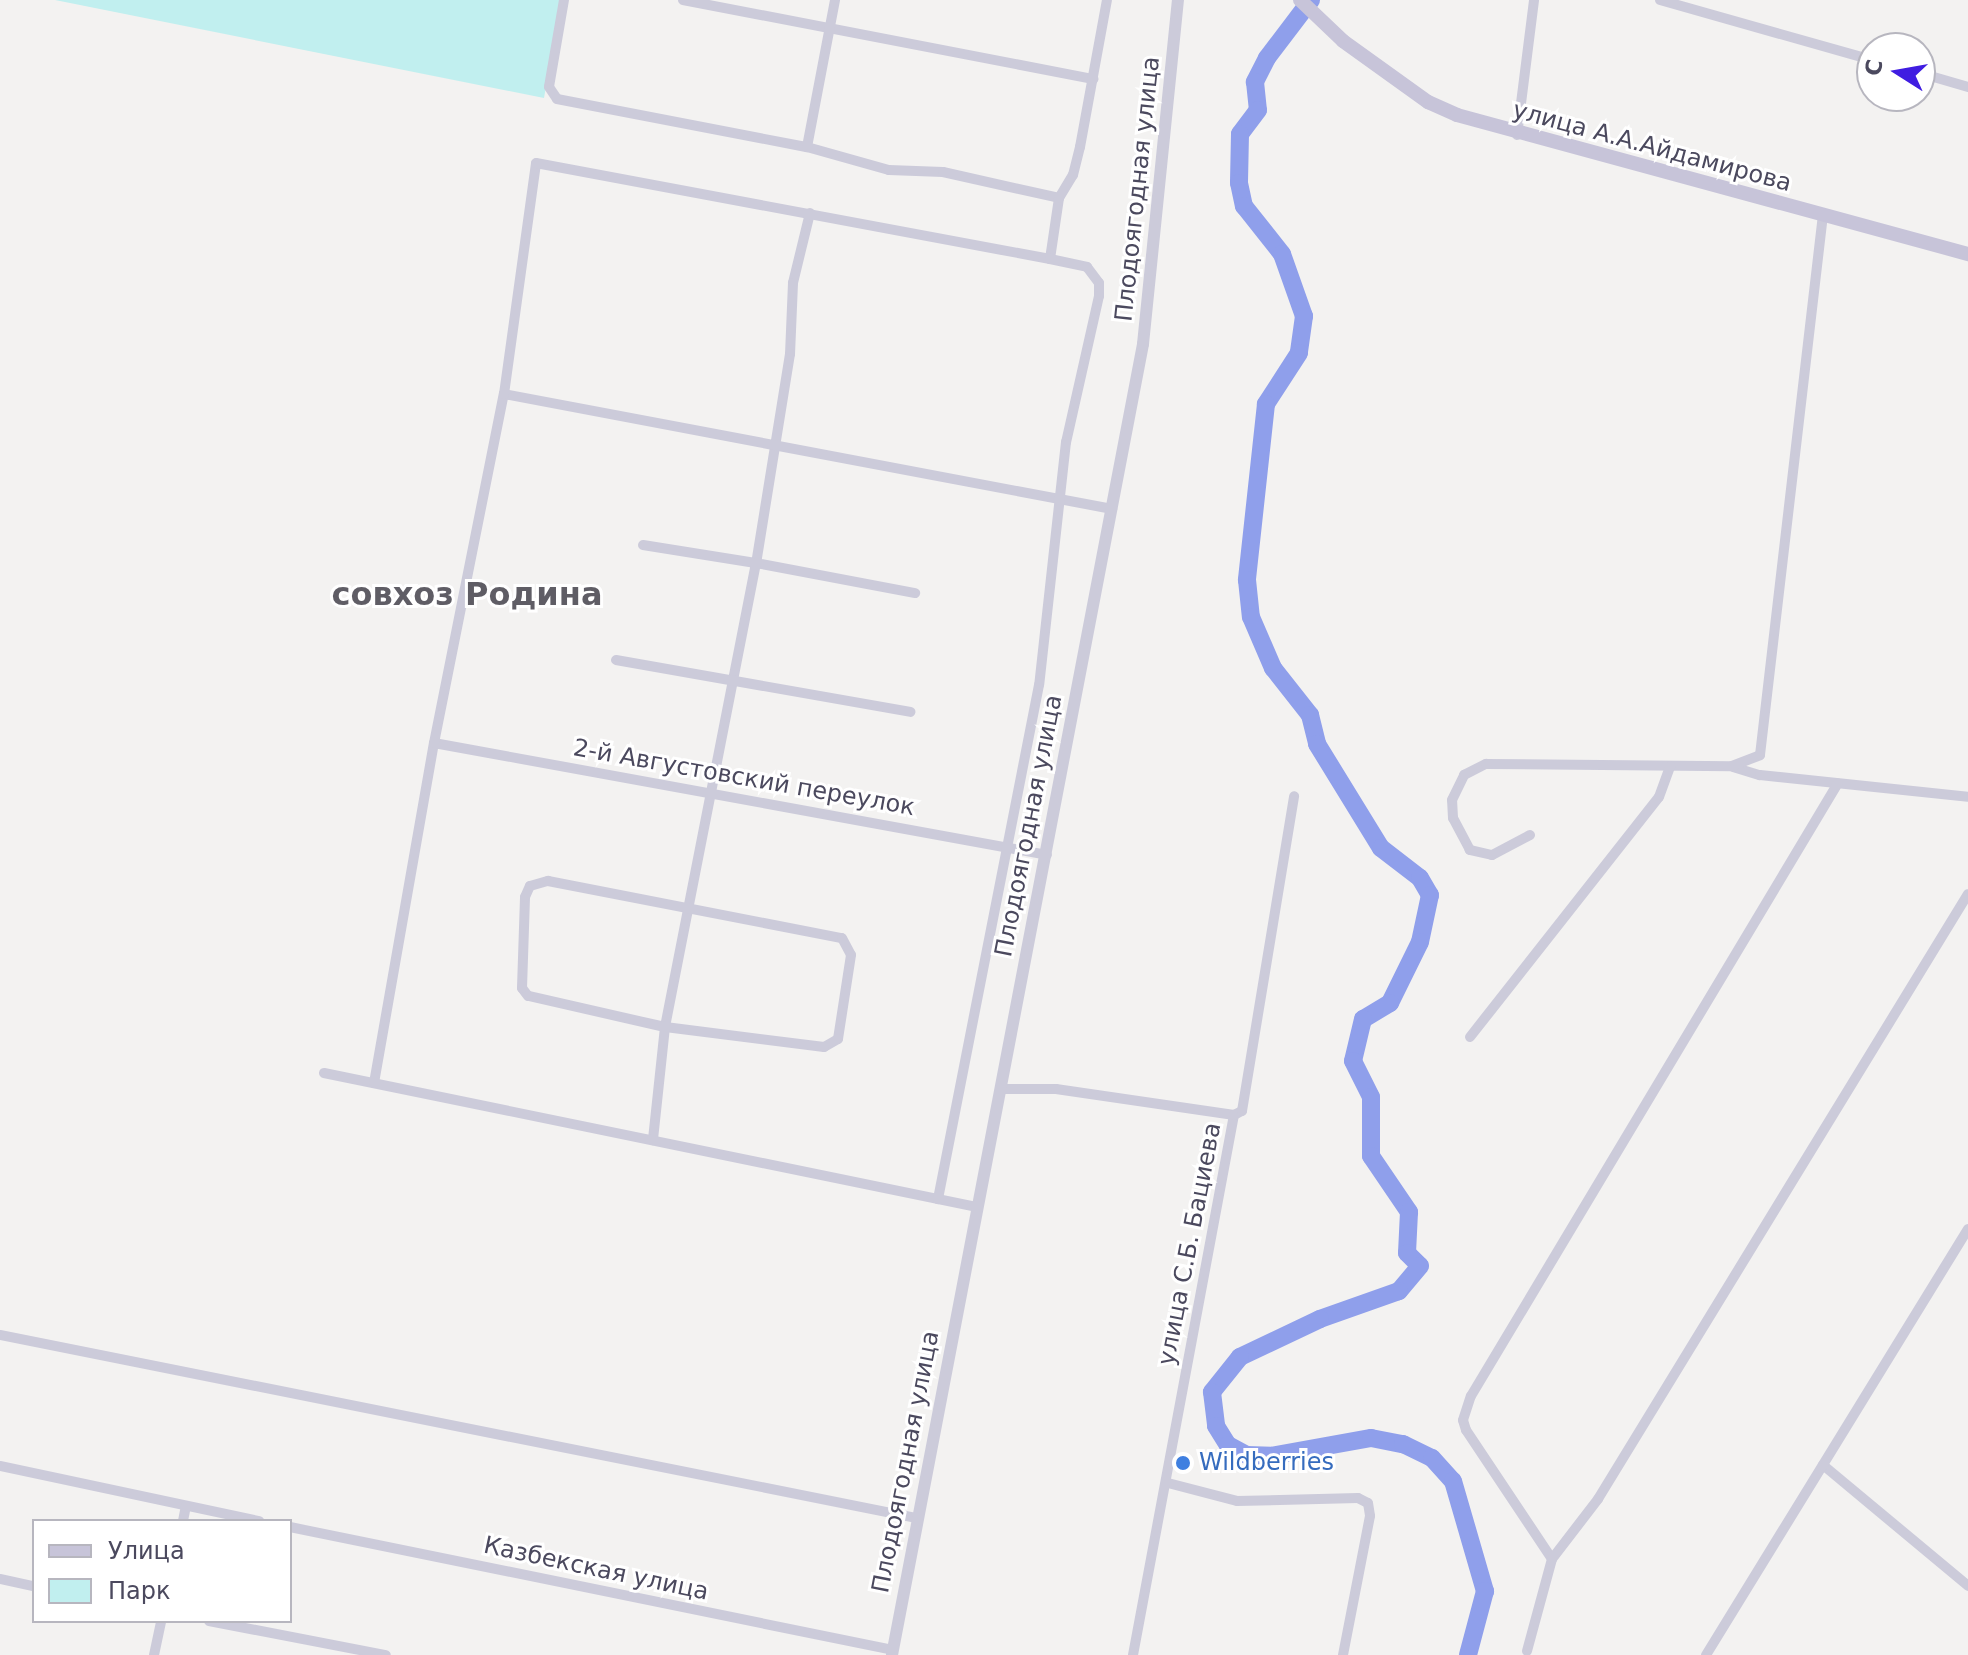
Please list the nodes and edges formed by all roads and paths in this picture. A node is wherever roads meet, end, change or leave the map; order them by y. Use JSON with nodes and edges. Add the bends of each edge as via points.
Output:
{"nodes":[{"id":1,"x":564,"y":0,"type":"edge"},
{"id":2,"x":683,"y":0,"type":"edge"},
{"id":3,"x":835,"y":0,"type":"edge"},
{"id":4,"x":1107,"y":0,"type":"edge"},
{"id":5,"x":1178,"y":0,"type":"edge"},
{"id":6,"x":1300,"y":0,"type":"edge"},
{"id":7,"x":1534,"y":0,"type":"edge"},
{"id":8,"x":1660,"y":0,"type":"edge"},
{"id":9,"x":1693,"y":4,"type":"edge"},
{"id":10,"x":830,"y":28,"type":"junction"},
{"id":11,"x":1856,"y":55,"type":"edge"},
{"id":12,"x":1936,"y":78,"type":"edge"},
{"id":13,"x":1093,"y":79,"type":"junction"},
{"id":14,"x":1968,"y":87,"type":"edge"},
{"id":15,"x":1517,"y":135,"type":"junction"},
{"id":16,"x":807,"y":147,"type":"junction"},
{"id":17,"x":1059,"y":198,"type":"junction"},
{"id":18,"x":810,"y":213,"type":"junction"},
{"id":19,"x":1823,"y":215,"type":"junction"},
{"id":20,"x":1968,"y":254,"type":"edge"},
{"id":21,"x":1050,"y":259,"type":"junction"},
{"id":22,"x":504,"y":394,"type":"junction"},
{"id":23,"x":774,"y":444,"type":"junction"},
{"id":24,"x":1059,"y":498,"type":"junction"},
{"id":25,"x":1112,"y":509,"type":"junction"},
{"id":26,"x":643,"y":545,"type":"dead end"},
{"id":27,"x":756,"y":563,"type":"junction"},
{"id":28,"x":915,"y":593,"type":"dead end"},
{"id":29,"x":616,"y":660,"type":"dead end"},
{"id":30,"x":734,"y":679,"type":"junction"},
{"id":31,"x":910,"y":712,"type":"dead end"},
{"id":32,"x":434,"y":743,"type":"junction"},
{"id":33,"x":1670,"y":766,"type":"junction"},
{"id":34,"x":1732,"y":766,"type":"junction"},
{"id":35,"x":1838,"y":783,"type":"junction"},
{"id":36,"x":712,"y":791,"type":"junction"},
{"id":37,"x":1294,"y":796,"type":"dead end"},
{"id":38,"x":1968,"y":797,"type":"edge"},
{"id":39,"x":1530,"y":835,"type":"dead end"},
{"id":40,"x":1005,"y":845,"type":"junction"},
{"id":41,"x":1047,"y":855,"type":"junction"},
{"id":42,"x":1968,"y":894,"type":"edge"},
{"id":43,"x":688,"y":908,"type":"junction"},
{"id":44,"x":665,"y":1027,"type":"junction"},
{"id":45,"x":1470,"y":1037,"type":"dead end"},
{"id":46,"x":324,"y":1073,"type":"dead end"},
{"id":47,"x":374,"y":1083,"type":"junction"},
{"id":48,"x":1000,"y":1089,"type":"junction"},
{"id":49,"x":1234,"y":1115,"type":"junction"},
{"id":50,"x":653,"y":1140,"type":"junction"},
{"id":51,"x":938,"y":1199,"type":"junction"},
{"id":52,"x":977,"y":1207,"type":"junction"},
{"id":53,"x":1968,"y":1229,"type":"edge"},
{"id":54,"x":0,"y":1335,"type":"edge"},
{"id":55,"x":1823,"y":1465,"type":"junction"},
{"id":56,"x":0,"y":1466,"type":"edge"},
{"id":57,"x":1168,"y":1483,"type":"junction"},
{"id":58,"x":186,"y":1506,"type":"junction"},
{"id":59,"x":917,"y":1518,"type":"junction"},
{"id":60,"x":183,"y":1519,"type":"edge"},
{"id":61,"x":249,"y":1519,"type":"edge"},
{"id":62,"x":292,"y":1527,"type":"edge"},
{"id":63,"x":1552,"y":1559,"type":"junction"},
{"id":64,"x":0,"y":1579,"type":"edge"},
{"id":65,"x":32,"y":1586,"type":"edge"},
{"id":66,"x":1968,"y":1586,"type":"edge"},
{"id":67,"x":161,"y":1623,"type":"edge"},
{"id":68,"x":219,"y":1623,"type":"edge"},
{"id":69,"x":1527,"y":1651,"type":"dead end"},
{"id":70,"x":893,"y":1653,"type":"edge"},
{"id":71,"x":154,"y":1655,"type":"edge"},
{"id":72,"x":386,"y":1655,"type":"edge"},
{"id":73,"x":1133,"y":1655,"type":"edge"},
{"id":74,"x":1343,"y":1655,"type":"edge"},
{"id":75,"x":1706,"y":1655,"type":"edge"}],
"edges":[{"from":1,"to":16,"type":"street","via":[[549,87],[557,99]]},
{"from":2,"to":10,"type":"street"},
{"from":3,"to":10,"type":"street"},
{"from":4,"to":13,"type":"street"},
{"from":5,"to":25,"type":"street","name":"Плодоягодная улица","via":[[1143,344]]},
{"from":6,"to":15,"type":"main road","name":"улица А.А.Айдамирова","via":[[1343,41],[1428,102]]},
{"from":7,"to":15,"type":"street"},
{"from":8,"to":9,"type":"street"},
{"from":9,"to":11,"type":"street"},
{"from":10,"to":13,"type":"street"},
{"from":10,"to":16,"type":"street"},
{"from":12,"to":14,"type":"street"},
{"from":13,"to":17,"type":"street","via":[[1073,175]]},
{"from":15,"to":19,"type":"main road","name":"улица А.А.Айдамирова"},
{"from":16,"to":17,"type":"street","via":[[889,170],[943,172]]},
{"from":17,"to":21,"type":"street"},
{"from":18,"to":21,"type":"street"},
{"from":18,"to":22,"type":"street","via":[[536,163]]},
{"from":18,"to":23,"type":"street","via":[[793,283],[792,336]]},
{"from":19,"to":20,"type":"main road","name":"улица А.А.Айдамирова"},
{"from":19,"to":34,"type":"street","via":[[1765,743],[1751,762]]},
{"from":21,"to":24,"type":"street","via":[[1087,267],[1099,283]]},
{"from":22,"to":23,"type":"street"},
{"from":22,"to":32,"type":"street"},
{"from":23,"to":24,"type":"street"},
{"from":23,"to":27,"type":"street"},
{"from":24,"to":25,"type":"street"},
{"from":24,"to":40,"type":"street","via":[[1039,685]]},
{"from":25,"to":41,"type":"street","name":"Плодоягодная улица"},
{"from":26,"to":27,"type":"street"},
{"from":27,"to":28,"type":"street"},
{"from":27,"to":30,"type":"street"},
{"from":29,"to":30,"type":"street"},
{"from":30,"to":31,"type":"street"},
{"from":30,"to":36,"type":"street"},
{"from":32,"to":36,"type":"street","name":"2-й Августовский переулок"},
{"from":32,"to":47,"type":"street"},
{"from":33,"to":34,"type":"street"},
{"from":33,"to":39,"type":"street","via":[[1486,764],[1464,775],[1452,800],[1453,818],[1470,850],[1492,855]]},
{"from":33,"to":45,"type":"street","via":[[1659,797]]},
{"from":34,"to":35,"type":"street"},
{"from":35,"to":38,"type":"street"},
{"from":35,"to":63,"type":"street","via":[[1471,1396],[1466,1430]]},
{"from":36,"to":40,"type":"street","name":"2-й Августовский переулок"},
{"from":36,"to":43,"type":"street"},
{"from":37,"to":49,"type":"street","name":"улица С.Б. Бациева","via":[[1242,1111]]},
{"from":40,"to":41,"type":"street","name":"2-й Августовский переулок"},
{"from":40,"to":51,"type":"street"},
{"from":41,"to":48,"type":"street","name":"Плодоягодная улица"},
{"from":42,"to":63,"type":"street","via":[[1598,1499]]},
{"from":43,"to":44,"type":"street"},
{"from":43,"to":44,"type":"street","via":[[548,881],[530,886],[525,897],[523,992]]},
{"from":43,"to":44,"type":"street","via":[[842,938],[851,955],[838,1039],[824,1047]]},
{"from":44,"to":50,"type":"street"},
{"from":46,"to":47,"type":"street"},
{"from":47,"to":50,"type":"street"},
{"from":48,"to":49,"type":"street","via":[[1056,1089]]},
{"from":48,"to":52,"type":"street","name":"Плодоягодная улица"},
{"from":49,"to":57,"type":"street","name":"улица С.Б. Бациева"},
{"from":50,"to":51,"type":"street"},
{"from":51,"to":52,"type":"street"},
{"from":52,"to":59,"type":"street","name":"Плодоягодная улица"},
{"from":53,"to":55,"type":"street"},
{"from":54,"to":59,"type":"street"},
{"from":55,"to":66,"type":"street"},
{"from":55,"to":75,"type":"street"},
{"from":56,"to":58,"type":"street"},
{"from":57,"to":73,"type":"street","name":"улица С.Б. Бациева"},
{"from":57,"to":74,"type":"street","via":[[1237,1501],[1330,1497],[1368,1503],[1370,1516]]},
{"from":58,"to":60,"type":"street"},
{"from":58,"to":61,"type":"street"},
{"from":59,"to":70,"type":"street","name":"Плодоягодная улица"},
{"from":62,"to":70,"type":"street","name":"Казбекская улица"},
{"from":63,"to":69,"type":"street"},
{"from":64,"to":65,"type":"street"},
{"from":67,"to":71,"type":"street"},
{"from":68,"to":72,"type":"street"}]}
